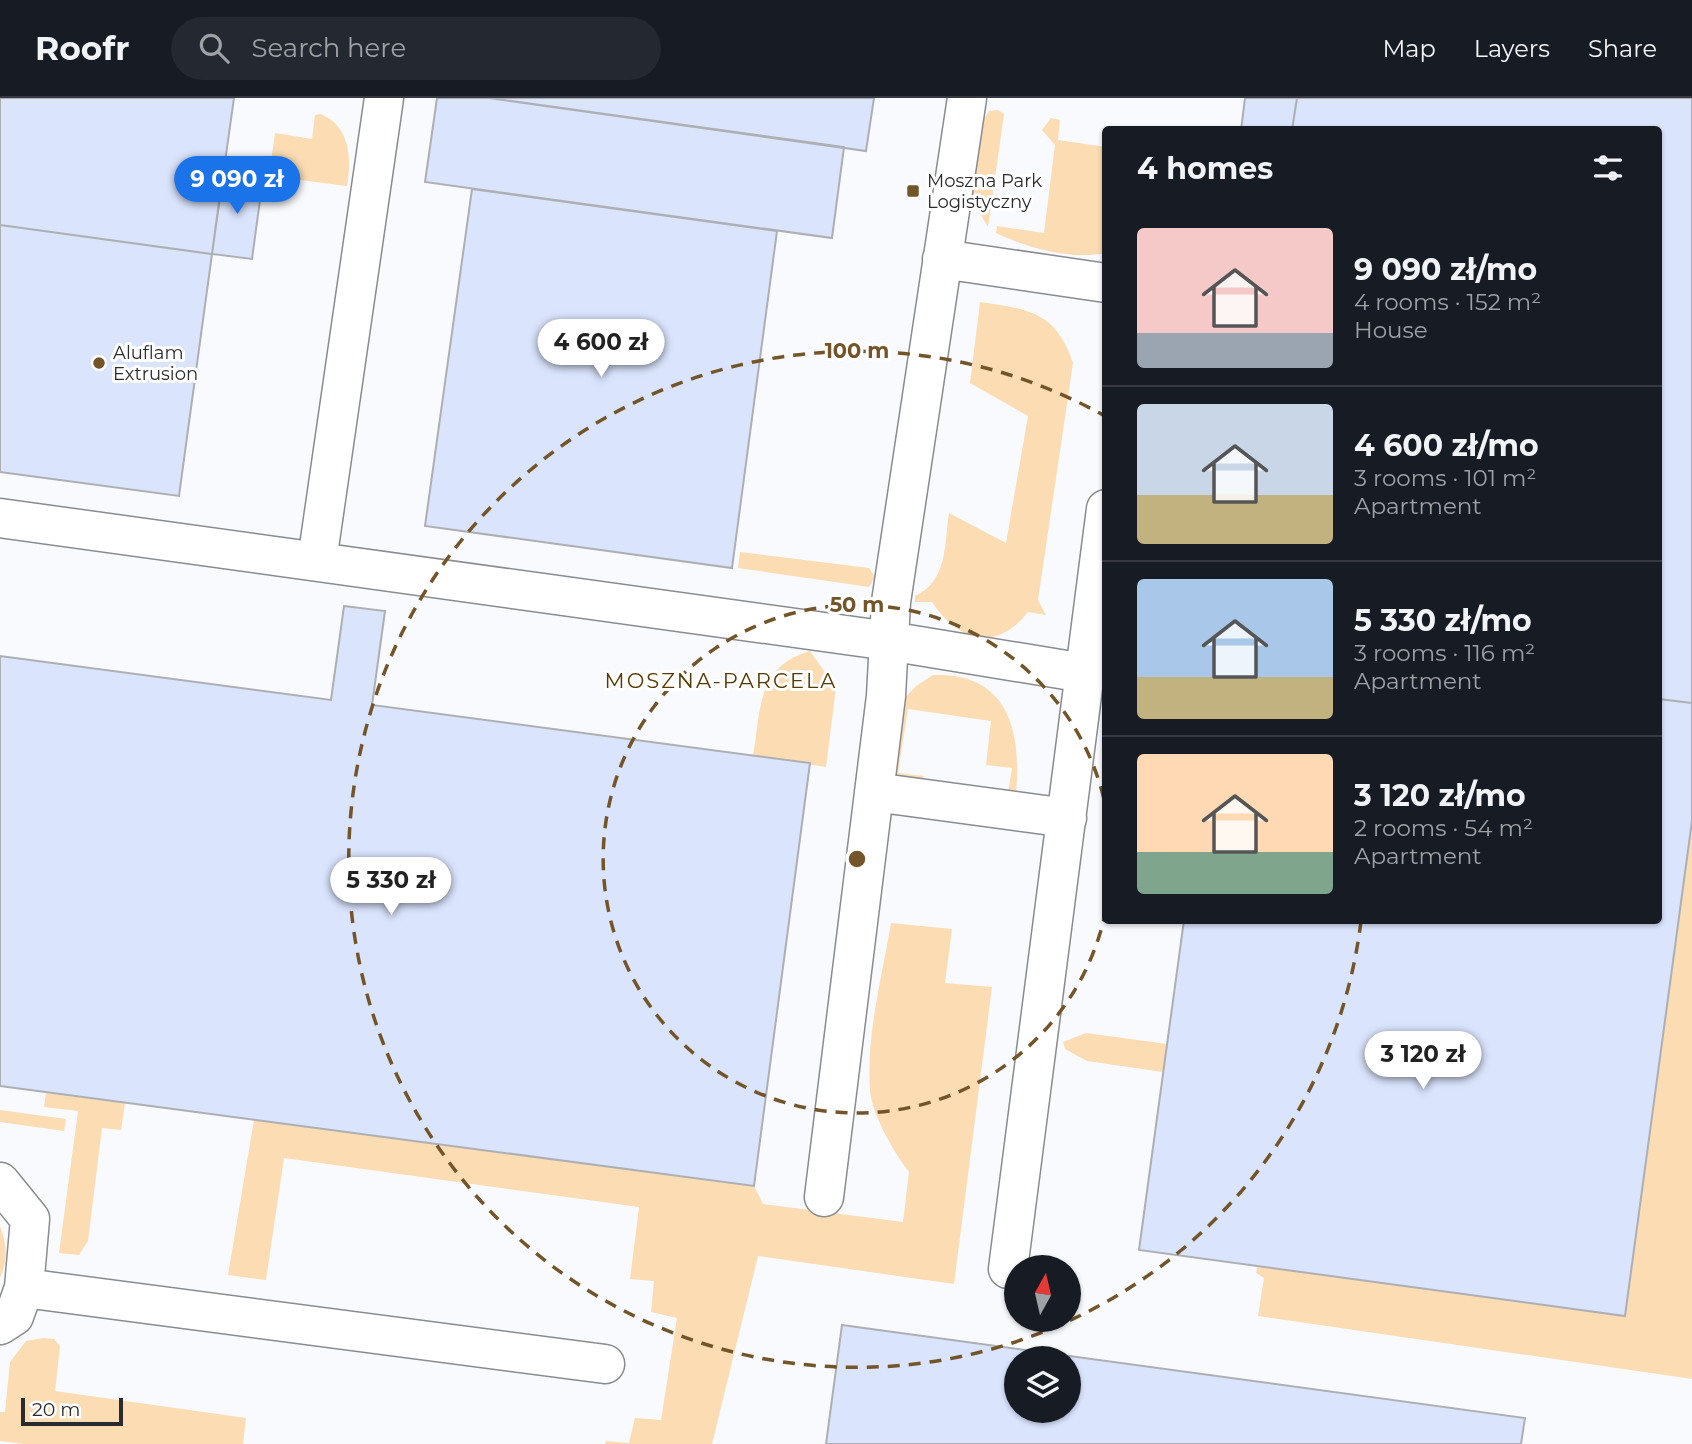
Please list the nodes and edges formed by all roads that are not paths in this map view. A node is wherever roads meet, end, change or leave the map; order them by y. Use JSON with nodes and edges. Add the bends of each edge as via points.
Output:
{"nodes":[{"id":1,"x":384,"y":98,"type":"edge"},
{"id":2,"x":967,"y":98,"type":"edge"},
{"id":3,"x":942,"y":259,"type":"junction"},
{"id":4,"x":1102,"y":282,"type":"edge"},
{"id":5,"x":0,"y":519,"type":"edge"},
{"id":6,"x":1102,"y":539,"type":"edge"},
{"id":7,"x":317,"y":561,"type":"junction"},
{"id":8,"x":889,"y":641,"type":"junction"},
{"id":9,"x":1084,"y":673,"type":"junction"},
{"id":10,"x":874,"y":792,"type":"junction"},
{"id":11,"x":1067,"y":818,"type":"junction"},
{"id":12,"x":0,"y":1182,"type":"edge"},
{"id":13,"x":824,"y":1197,"type":"dead end"},
{"id":14,"x":1010,"y":1255,"type":"edge"},
{"id":15,"x":24,"y":1288,"type":"junction"},
{"id":16,"x":0,"y":1325,"type":"edge"},
{"id":17,"x":605,"y":1364,"type":"dead end"}],
"edges":[{"from":1,"to":7,"type":"lane"},
{"from":2,"to":3,"type":"lane"},
{"from":3,"to":4,"type":"lane"},
{"from":3,"to":8,"type":"lane"},
{"from":5,"to":7,"type":"lane"},
{"from":6,"to":9,"type":"lane"},
{"from":7,"to":8,"type":"lane"},
{"from":8,"to":9,"type":"lane"},
{"from":8,"to":10,"type":"lane"},
{"from":9,"to":11,"type":"lane"},
{"from":10,"to":11,"type":"lane"},
{"from":10,"to":13,"type":"lane"},
{"from":11,"to":14,"type":"lane"},
{"from":12,"to":15,"type":"lane","via":[[30,1219]]},
{"from":15,"to":16,"type":"lane","via":[[14,1316]]},
{"from":15,"to":17,"type":"lane"}]}
